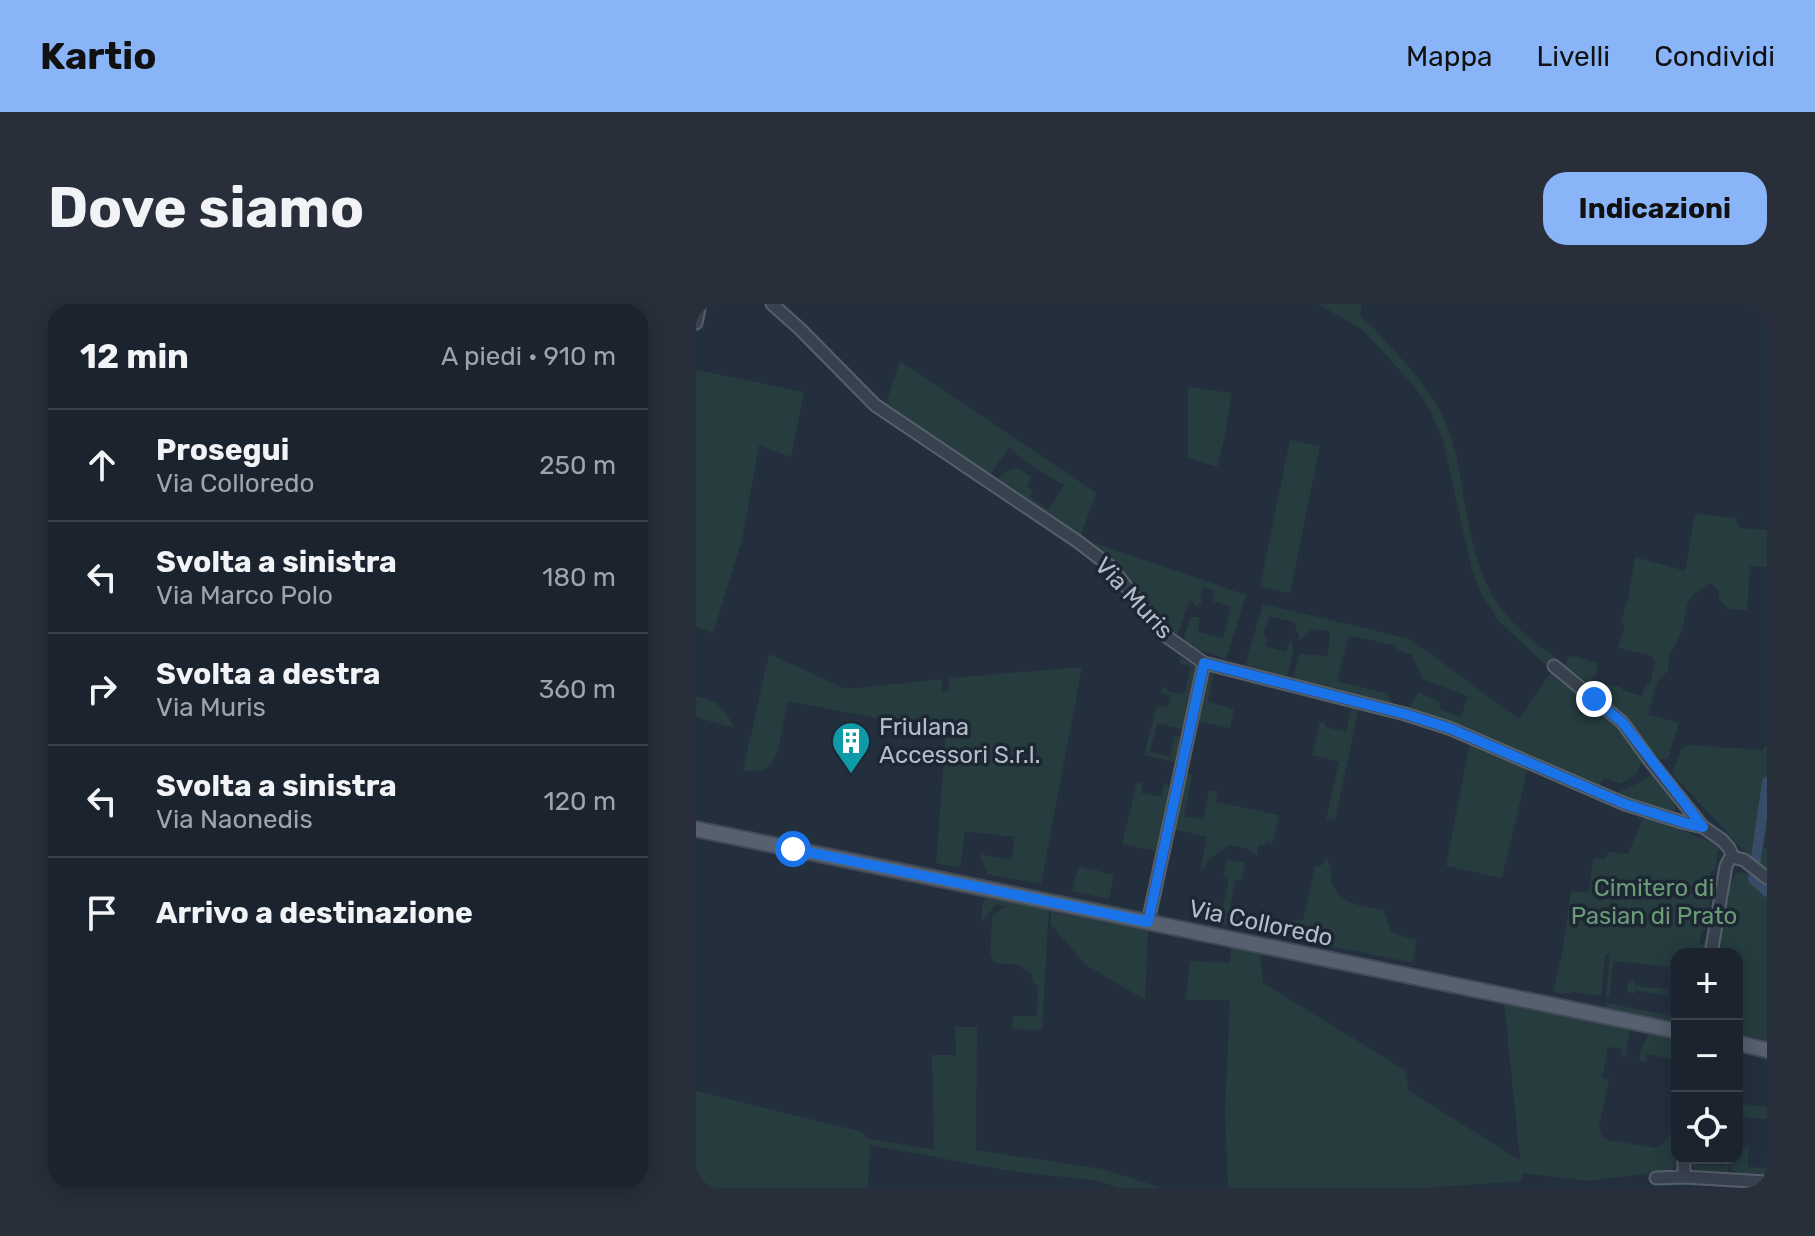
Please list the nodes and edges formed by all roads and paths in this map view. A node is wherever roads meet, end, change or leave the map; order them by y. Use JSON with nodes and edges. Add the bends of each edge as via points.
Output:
{"nodes":[{"id":1,"x":700,"y":304,"type":"edge"},
{"id":2,"x":772,"y":304,"type":"edge"},
{"id":3,"x":696,"y":323,"type":"edge"},
{"id":4,"x":1204,"y":663,"type":"junction"},
{"id":5,"x":1554,"y":666,"type":"dead end"},
{"id":6,"x":1703,"y":827,"type":"junction"},
{"id":7,"x":696,"y":829,"type":"edge"},
{"id":8,"x":1733,"y":857,"type":"junction"},
{"id":9,"x":1758,"y":872,"type":"edge"},
{"id":10,"x":1148,"y":922,"type":"junction"},
{"id":11,"x":1712,"y":948,"type":"edge"},
{"id":12,"x":1671,"y":1030,"type":"edge"},
{"id":13,"x":1743,"y":1044,"type":"edge"},
{"id":14,"x":1767,"y":1050,"type":"edge"},
{"id":15,"x":1684,"y":1164,"type":"edge"},
{"id":16,"x":1684,"y":1177,"type":"junction"},
{"id":17,"x":1656,"y":1178,"type":"dead end"},
{"id":18,"x":1767,"y":1182,"type":"edge"},
{"id":19,"x":1670,"y":1183,"type":"edge"}],
"edges":[{"from":1,"to":3,"type":"street"},
{"from":2,"to":4,"type":"street","name":"Via Muris","via":[[875,405],[1111,567],[1163,634]]},
{"from":4,"to":6,"type":"street","name":"Via Muris","via":[[1449,728],[1625,804]]},
{"from":4,"to":10,"type":"street"},
{"from":5,"to":6,"type":"street","via":[[1622,722]]},
{"from":6,"to":8,"type":"street","name":"Via Muris","via":[[1722,840]]},
{"from":7,"to":10,"type":"main road","name":"Via Colloredo"},
{"from":8,"to":9,"type":"street","name":"Via Muris"},
{"from":8,"to":11,"type":"street","via":[[1726,866]]},
{"from":10,"to":12,"type":"main road","name":"Via Colloredo"},
{"from":13,"to":14,"type":"main road"},
{"from":15,"to":16,"type":"street"},
{"from":16,"to":18,"type":"street"},
{"from":16,"to":19,"type":"street"},
{"from":17,"to":19,"type":"street"}]}
